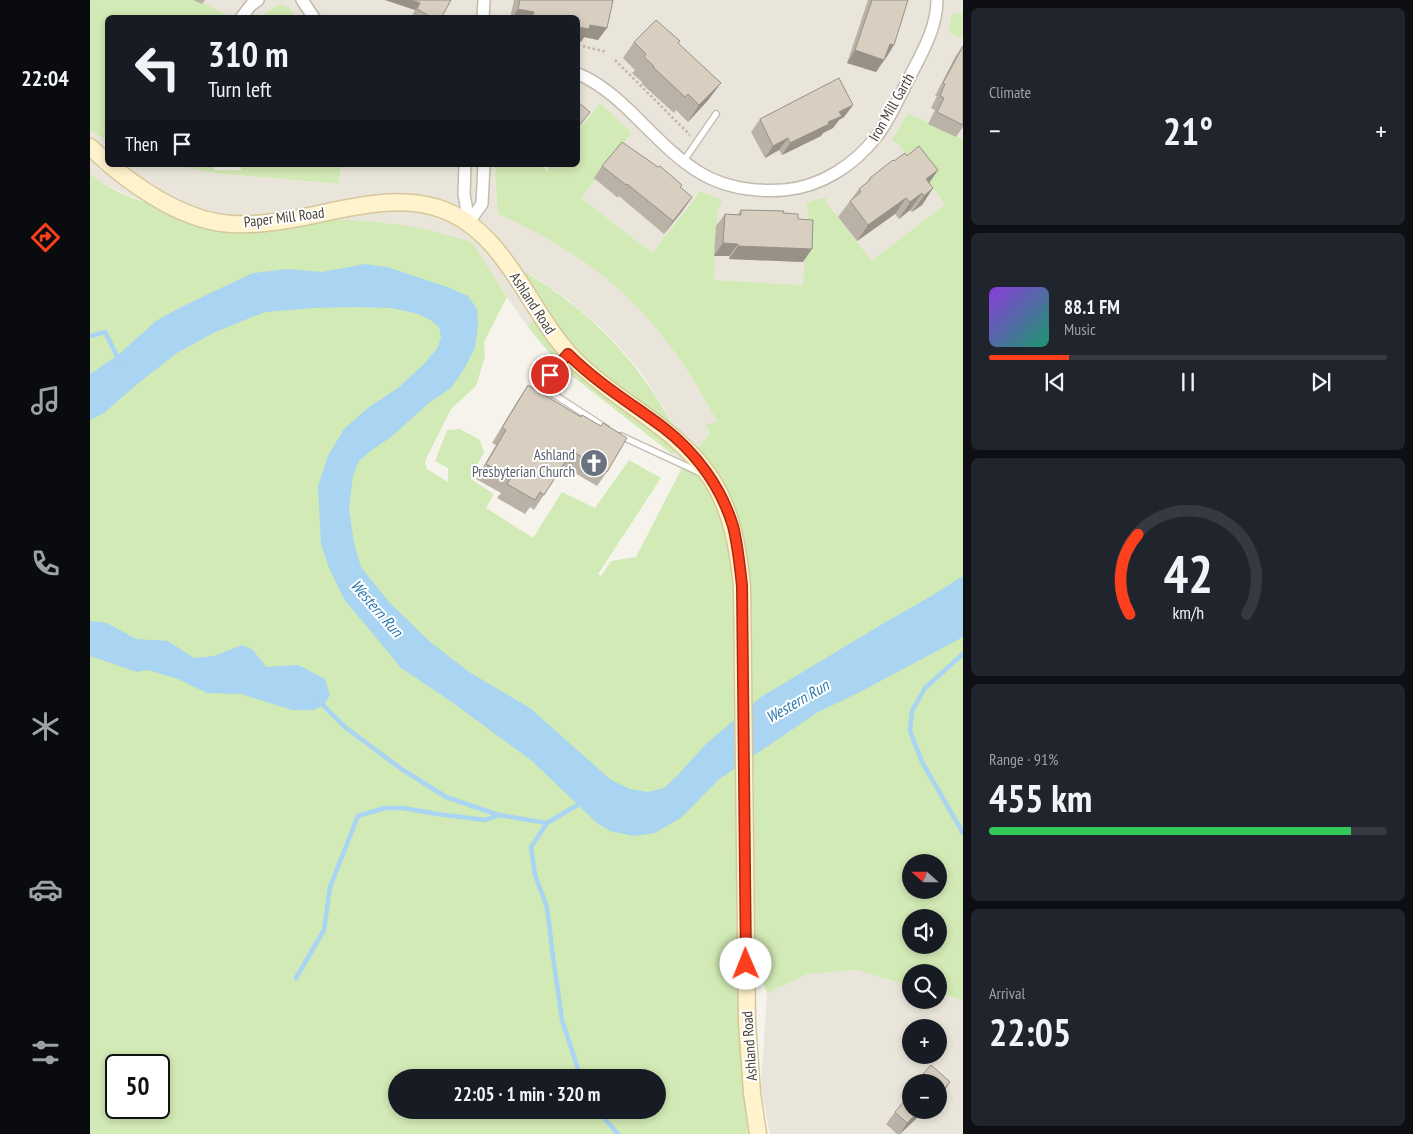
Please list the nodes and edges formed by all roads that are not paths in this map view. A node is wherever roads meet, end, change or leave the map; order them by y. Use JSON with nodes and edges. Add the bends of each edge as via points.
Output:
{"nodes":[{"id":1,"x":258,"y":0,"type":"edge"},
{"id":2,"x":302,"y":0,"type":"edge"},
{"id":3,"x":484,"y":0,"type":"edge"},
{"id":4,"x":937,"y":0,"type":"edge"},
{"id":5,"x":243,"y":15,"type":"edge"},
{"id":6,"x":312,"y":15,"type":"edge"},
{"id":7,"x":483,"y":15,"type":"edge"},
{"id":8,"x":580,"y":75,"type":"edge"},
{"id":9,"x":716,"y":114,"type":"dead end"},
{"id":10,"x":90,"y":147,"type":"edge"},
{"id":11,"x":105,"y":160,"type":"edge"},
{"id":12,"x":683,"y":162,"type":"junction"},
{"id":13,"x":113,"y":167,"type":"edge"},
{"id":14,"x":465,"y":167,"type":"edge"},
{"id":15,"x":484,"y":167,"type":"edge"},
{"id":16,"x":469,"y":222,"type":"junction"},
{"id":17,"x":568,"y":354,"type":"junction"},
{"id":18,"x":710,"y":477,"type":"junction"},
{"id":19,"x":758,"y":1134,"type":"edge"}],
"edges":[{"from":1,"to":5,"type":"street"},
{"from":2,"to":6,"type":"street"},
{"from":3,"to":7,"type":"street"},
{"from":4,"to":12,"type":"street","name":"Iron Mill Garth","via":[[934,24],[925,47],[894,107],[882,129],[849,165],[811,184],[767,191],[727,185],[704,176]]},
{"from":8,"to":12,"type":"street","name":"Iron Mill Garth","via":[[621,102]]},
{"from":9,"to":12,"type":"lane"},
{"from":10,"to":11,"type":"main road","name":"Paper Mill Road"},
{"from":13,"to":16,"type":"main road","name":"Paper Mill Road","via":[[161,201],[190,214],[232,224],[261,223],[358,206],[404,202],[438,208]]},
{"from":14,"to":16,"type":"street","via":[[464,194]]},
{"from":15,"to":16,"type":"street","via":[[482,204]]},
{"from":16,"to":17,"type":"main road","name":"Ashland Road","via":[[499,254]]},
{"from":17,"to":18,"type":"main road","name":"Ashland Road","via":[[675,438]]},
{"from":17,"to":18,"type":"lane","via":[[541,386],[608,430]]},
{"from":18,"to":19,"type":"main road","name":"Ashland Road","via":[[733,528],[742,586],[747,1023]]}]}
